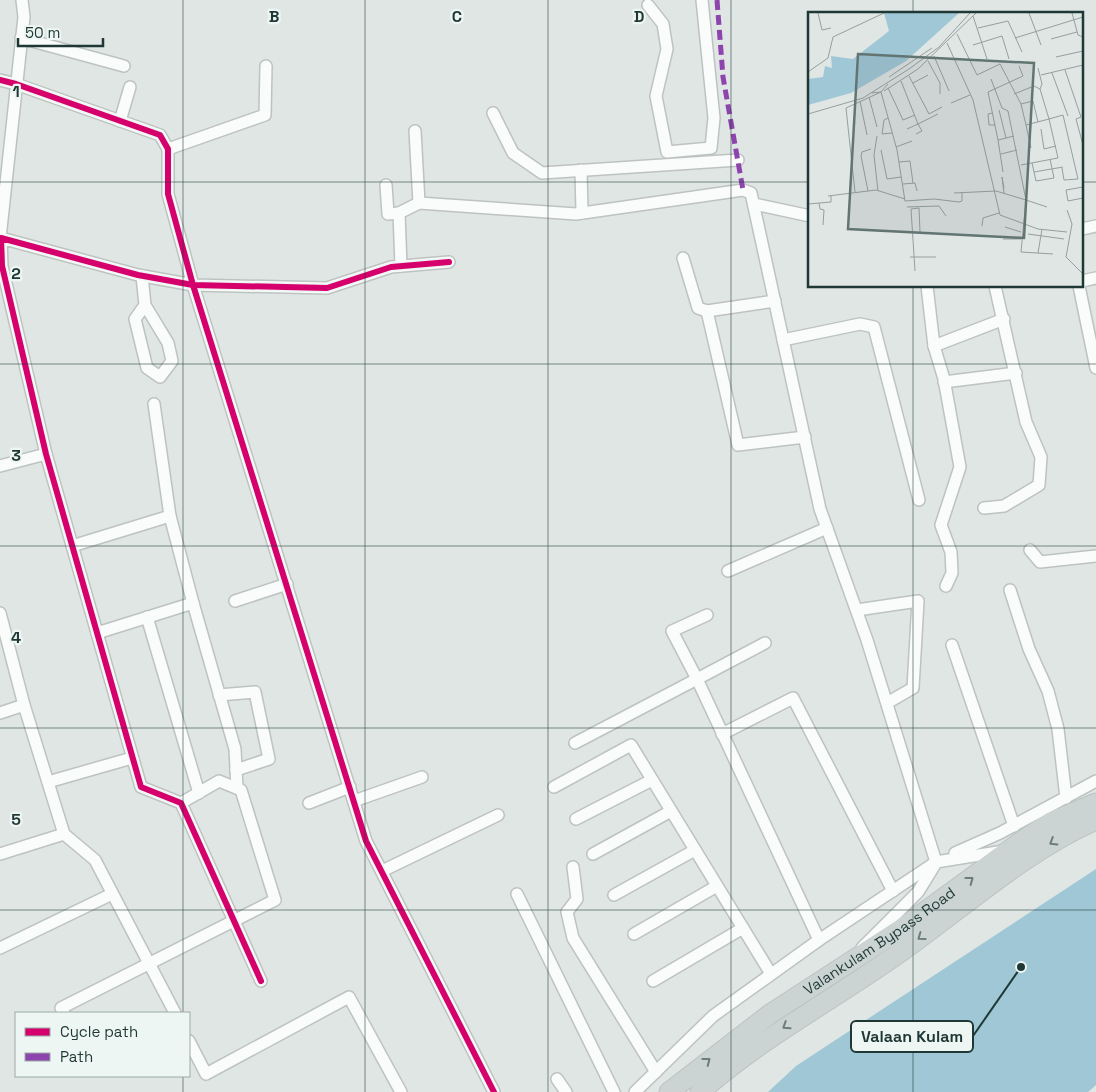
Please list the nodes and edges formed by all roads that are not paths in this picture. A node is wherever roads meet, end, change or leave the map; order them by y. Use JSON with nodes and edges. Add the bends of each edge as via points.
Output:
{"nodes":[{"id":1,"x":22,"y":0,"type":"edge"},
{"id":2,"x":702,"y":0,"type":"edge"},
{"id":3,"x":648,"y":5,"type":"dead end"},
{"id":4,"x":21,"y":38,"type":"junction"},
{"id":5,"x":124,"y":66,"type":"dead end"},
{"id":6,"x":266,"y":66,"type":"dead end"},
{"id":7,"x":0,"y":80,"type":"edge"},
{"id":8,"x":16,"y":84,"type":"junction"},
{"id":9,"x":130,"y":87,"type":"dead end"},
{"id":10,"x":493,"y":113,"type":"dead end"},
{"id":11,"x":120,"y":121,"type":"junction"},
{"id":12,"x":414,"y":131,"type":"dead end"},
{"id":13,"x":168,"y":149,"type":"junction"},
{"id":14,"x":738,"y":160,"type":"dead end"},
{"id":15,"x":581,"y":170,"type":"junction"},
{"id":16,"x":386,"y":185,"type":"dead end"},
{"id":17,"x":419,"y":203,"type":"junction"},
{"id":18,"x":754,"y":204,"type":"junction"},
{"id":19,"x":399,"y":213,"type":"junction"},
{"id":20,"x":582,"y":213,"type":"junction"},
{"id":21,"x":808,"y":216,"type":"edge"},
{"id":22,"x":0,"y":238,"type":"edge"},
{"id":23,"x":683,"y":258,"type":"dead end"},
{"id":24,"x":449,"y":262,"type":"dead end"},
{"id":25,"x":401,"y":266,"type":"junction"},
{"id":26,"x":142,"y":276,"type":"junction"},
{"id":27,"x":193,"y":285,"type":"junction"},
{"id":28,"x":926,"y":288,"type":"edge"},
{"id":29,"x":996,"y":288,"type":"edge"},
{"id":30,"x":1079,"y":288,"type":"edge"},
{"id":31,"x":775,"y":300,"type":"junction"},
{"id":32,"x":145,"y":304,"type":"junction"},
{"id":33,"x":707,"y":311,"type":"junction"},
{"id":34,"x":1004,"y":319,"type":"junction"},
{"id":35,"x":783,"y":340,"type":"junction"},
{"id":36,"x":934,"y":346,"type":"junction"},
{"id":37,"x":1094,"y":354,"type":"edge"},
{"id":38,"x":1096,"y":368,"type":"edge"},
{"id":39,"x":1016,"y":373,"type":"junction"},
{"id":40,"x":944,"y":382,"type":"junction"},
{"id":41,"x":154,"y":404,"type":"dead end"},
{"id":42,"x":805,"y":437,"type":"junction"},
{"id":43,"x":46,"y":454,"type":"junction"},
{"id":44,"x":0,"y":466,"type":"edge"},
{"id":45,"x":920,"y":500,"type":"dead end"},
{"id":46,"x":984,"y":508,"type":"dead end"},
{"id":47,"x":170,"y":516,"type":"junction"},
{"id":48,"x":827,"y":528,"type":"junction"},
{"id":49,"x":72,"y":546,"type":"junction"},
{"id":50,"x":1030,"y":550,"type":"dead end"},
{"id":51,"x":1096,"y":556,"type":"edge"},
{"id":52,"x":728,"y":571,"type":"dead end"},
{"id":53,"x":287,"y":584,"type":"junction"},
{"id":54,"x":946,"y":586,"type":"dead end"},
{"id":55,"x":1010,"y":590,"type":"dead end"},
{"id":56,"x":235,"y":601,"type":"dead end"},
{"id":57,"x":193,"y":603,"type":"junction"},
{"id":58,"x":856,"y":610,"type":"junction"},
{"id":59,"x":0,"y":613,"type":"edge"},
{"id":60,"x":707,"y":615,"type":"dead end"},
{"id":61,"x":147,"y":617,"type":"junction"},
{"id":62,"x":97,"y":633,"type":"junction"},
{"id":63,"x":765,"y":643,"type":"dead end"},
{"id":64,"x":952,"y":645,"type":"dead end"},
{"id":65,"x":696,"y":679,"type":"junction"},
{"id":66,"x":219,"y":694,"type":"junction"},
{"id":67,"x":887,"y":703,"type":"junction"},
{"id":68,"x":24,"y":705,"type":"junction"},
{"id":69,"x":0,"y":713,"type":"edge"},
{"id":70,"x":722,"y":734,"type":"junction"},
{"id":71,"x":575,"y":743,"type":"dead end"},
{"id":72,"x":132,"y":758,"type":"junction"},
{"id":73,"x":236,"y":770,"type":"junction"},
{"id":74,"x":422,"y":777,"type":"dead end"},
{"id":75,"x":652,"y":780,"type":"junction"},
{"id":76,"x":1096,"y":781,"type":"edge"},
{"id":77,"x":48,"y":782,"type":"junction"},
{"id":78,"x":350,"y":787,"type":"junction"},
{"id":79,"x":554,"y":787,"type":"dead end"},
{"id":80,"x":237,"y":788,"type":"junction"},
{"id":81,"x":199,"y":793,"type":"junction"},
{"id":82,"x":354,"y":801,"type":"junction"},
{"id":83,"x":181,"y":803,"type":"junction"},
{"id":84,"x":309,"y":803,"type":"dead end"},
{"id":85,"x":1086,"y":809,"type":"edge"},
{"id":86,"x":672,"y":811,"type":"junction"},
{"id":87,"x":498,"y":815,"type":"dead end"},
{"id":88,"x":576,"y":819,"type":"dead end"},
{"id":89,"x":1014,"y":826,"type":"junction"},
{"id":90,"x":64,"y":834,"type":"junction"},
{"id":91,"x":695,"y":850,"type":"junction"},
{"id":92,"x":1010,"y":850,"type":"junction"},
{"id":93,"x":0,"y":854,"type":"edge"},
{"id":94,"x":593,"y":854,"type":"dead end"},
{"id":95,"x":936,"y":862,"type":"junction"},
{"id":96,"x":572,"y":867,"type":"dead end"},
{"id":97,"x":382,"y":871,"type":"junction"},
{"id":98,"x":717,"y":886,"type":"junction"},
{"id":99,"x":893,"y":891,"type":"junction"},
{"id":100,"x":112,"y":894,"type":"junction"},
{"id":101,"x":518,"y":894,"type":"dead end"},
{"id":102,"x":614,"y":894,"type":"dead end"},
{"id":103,"x":232,"y":922,"type":"junction"},
{"id":104,"x":743,"y":928,"type":"junction"},
{"id":105,"x":634,"y":934,"type":"dead end"},
{"id":106,"x":819,"y":940,"type":"junction"},
{"id":107,"x":0,"y":948,"type":"edge"},
{"id":108,"x":149,"y":964,"type":"junction"},
{"id":109,"x":848,"y":965,"type":"junction"},
{"id":110,"x":771,"y":974,"type":"junction"},
{"id":111,"x":653,"y":981,"type":"dead end"},
{"id":112,"x":261,"y":982,"type":"dead end"},
{"id":113,"x":854,"y":984,"type":"junction"},
{"id":114,"x":63,"y":1012,"type":"edge"},
{"id":115,"x":174,"y":1012,"type":"edge"},
{"id":116,"x":190,"y":1042,"type":"edge"},
{"id":117,"x":656,"y":1072,"type":"junction"},
{"id":118,"x":557,"y":1080,"type":"dead end"},
{"id":119,"x":401,"y":1092,"type":"edge"},
{"id":120,"x":494,"y":1092,"type":"edge"},
{"id":121,"x":566,"y":1092,"type":"edge"},
{"id":122,"x":614,"y":1092,"type":"edge"},
{"id":123,"x":635,"y":1092,"type":"edge"},
{"id":124,"x":669,"y":1092,"type":"edge"},
{"id":125,"x":700,"y":1092,"type":"edge"}],
"edges":[{"from":1,"to":4,"type":"street"},
{"from":2,"to":3,"type":"street","via":[[714,118],[711,148],[667,152],[656,96],[667,49],[663,24]]},
{"from":4,"to":5,"type":"street"},
{"from":4,"to":8,"type":"street"},
{"from":6,"to":13,"type":"street","via":[[265,115]]},
{"from":7,"to":8,"type":"street"},
{"from":8,"to":11,"type":"street"},
{"from":8,"to":22,"type":"street"},
{"from":9,"to":11,"type":"street"},
{"from":10,"to":15,"type":"street","via":[[513,153],[542,174]]},
{"from":11,"to":13,"type":"street","via":[[160,135]]},
{"from":12,"to":17,"type":"street"},
{"from":13,"to":27,"type":"street","via":[[168,194]]},
{"from":14,"to":15,"type":"street"},
{"from":15,"to":20,"type":"street"},
{"from":16,"to":19,"type":"street","via":[[388,214]]},
{"from":17,"to":19,"type":"street"},
{"from":17,"to":20,"type":"street"},
{"from":18,"to":20,"type":"street","via":[[751,193],[743,190]]},
{"from":18,"to":21,"type":"street"},
{"from":18,"to":31,"type":"street"},
{"from":19,"to":25,"type":"street"},
{"from":22,"to":26,"type":"street"},
{"from":22,"to":43,"type":"street","via":[[2,266]]},
{"from":23,"to":33,"type":"street","via":[[698,308]]},
{"from":24,"to":25,"type":"street"},
{"from":25,"to":27,"type":"street","via":[[328,288]]},
{"from":26,"to":27,"type":"street"},
{"from":26,"to":32,"type":"street"},
{"from":27,"to":53,"type":"street"},
{"from":28,"to":36,"type":"street"},
{"from":29,"to":34,"type":"street"},
{"from":30,"to":37,"type":"street"},
{"from":31,"to":33,"type":"street"},
{"from":31,"to":35,"type":"street"},
{"from":32,"to":32,"type":"street","via":[[168,343],[172,361],[160,376],[147,368],[135,319]]},
{"from":33,"to":42,"type":"street","via":[[738,446]]},
{"from":34,"to":36,"type":"street"},
{"from":34,"to":39,"type":"street"},
{"from":35,"to":42,"type":"street"},
{"from":35,"to":45,"type":"street","via":[[860,324],[874,327]]},
{"from":36,"to":40,"type":"street"},
{"from":37,"to":38,"type":"street"},
{"from":39,"to":40,"type":"street"},
{"from":39,"to":46,"type":"street","via":[[1026,422],[1041,457],[1039,485],[1004,506]]},
{"from":40,"to":54,"type":"street","via":[[960,467],[941,525],[951,552],[952,573]]},
{"from":41,"to":47,"type":"street"},
{"from":42,"to":48,"type":"street"},
{"from":43,"to":44,"type":"street"},
{"from":43,"to":49,"type":"street"},
{"from":47,"to":49,"type":"street"},
{"from":47,"to":57,"type":"street"},
{"from":48,"to":52,"type":"street"},
{"from":48,"to":58,"type":"street"},
{"from":49,"to":62,"type":"street"},
{"from":50,"to":51,"type":"street","via":[[1040,562]]},
{"from":53,"to":56,"type":"street"},
{"from":53,"to":78,"type":"street"},
{"from":55,"to":85,"type":"street"},
{"from":57,"to":61,"type":"street"},
{"from":57,"to":66,"type":"street"},
{"from":58,"to":67,"type":"street"},
{"from":58,"to":67,"type":"street","via":[[918,601],[913,688]]},
{"from":59,"to":68,"type":"street"},
{"from":60,"to":65,"type":"street","via":[[672,631]]},
{"from":61,"to":62,"type":"street"},
{"from":61,"to":81,"type":"street"},
{"from":62,"to":72,"type":"street"},
{"from":63,"to":65,"type":"street"},
{"from":64,"to":89,"type":"street"},
{"from":65,"to":70,"type":"street"},
{"from":65,"to":71,"type":"street"},
{"from":66,"to":73,"type":"street","via":[[235,749]]},
{"from":66,"to":73,"type":"street","via":[[255,692],[269,759]]},
{"from":67,"to":95,"type":"street"},
{"from":68,"to":69,"type":"street"},
{"from":68,"to":77,"type":"street"},
{"from":70,"to":99,"type":"street","via":[[793,698]]},
{"from":70,"to":106,"type":"street"},
{"from":72,"to":77,"type":"street"},
{"from":72,"to":83,"type":"street","via":[[141,787]]},
{"from":73,"to":80,"type":"street"},
{"from":74,"to":82,"type":"street"},
{"from":75,"to":79,"type":"street","via":[[630,745]]},
{"from":75,"to":86,"type":"street"},
{"from":75,"to":88,"type":"street"},
{"from":76,"to":85,"type":"street"},
{"from":77,"to":90,"type":"street"},
{"from":78,"to":82,"type":"street"},
{"from":78,"to":84,"type":"street"},
{"from":80,"to":81,"type":"street","via":[[219,781]]},
{"from":80,"to":103,"type":"street","via":[[241,790],[275,900]]},
{"from":81,"to":83,"type":"street"},
{"from":82,"to":97,"type":"street","via":[[366,841]]},
{"from":83,"to":103,"type":"street"},
{"from":85,"to":89,"type":"street"},
{"from":85,"to":92,"type":"main road","name":"Valankulam Bypass Road","via":[[1051,822]]},
{"from":85,"to":113,"type":"main road","name":"Valankulam Bypass Road","one_way":true,"via":[[1073,829]]},
{"from":86,"to":91,"type":"street"},
{"from":86,"to":94,"type":"street"},
{"from":87,"to":97,"type":"street"},
{"from":89,"to":95,"type":"street"},
{"from":90,"to":93,"type":"street"},
{"from":90,"to":100,"type":"street","via":[[95,860]]},
{"from":91,"to":98,"type":"street"},
{"from":91,"to":102,"type":"street"},
{"from":92,"to":95,"type":"street"},
{"from":109,"to":92,"type":"main road","name":"Valankulam Bypass Road","one_way":true},
{"from":95,"to":99,"type":"street"},
{"from":95,"to":109,"type":"street","via":[[918,892],[866,942]]},
{"from":96,"to":117,"type":"street","via":[[577,899],[567,912],[573,938]]},
{"from":97,"to":120,"type":"street"},
{"from":98,"to":104,"type":"street"},
{"from":98,"to":105,"type":"street"},
{"from":99,"to":106,"type":"street"},
{"from":100,"to":107,"type":"street"},
{"from":100,"to":108,"type":"street"},
{"from":101,"to":122,"type":"street"},
{"from":103,"to":108,"type":"street"},
{"from":103,"to":112,"type":"street"},
{"from":104,"to":110,"type":"street"},
{"from":104,"to":111,"type":"street"},
{"from":106,"to":110,"type":"street"},
{"from":108,"to":114,"type":"street","via":[[61,1008]]},
{"from":108,"to":115,"type":"street"},
{"from":109,"to":113,"type":"main road"},
{"from":124,"to":109,"type":"main road","name":"Valankulam Bypass Road","one_way":true,"via":[[770,1014]]},
{"from":110,"to":117,"type":"street","via":[[713,1016]]},
{"from":113,"to":125,"type":"main road","name":"Valankulam Bypass Road","one_way":true,"via":[[783,1028],[727,1068]]},
{"from":116,"to":119,"type":"street","via":[[206,1074],[349,997]]},
{"from":117,"to":123,"type":"street"},
{"from":118,"to":121,"type":"street"}]}
